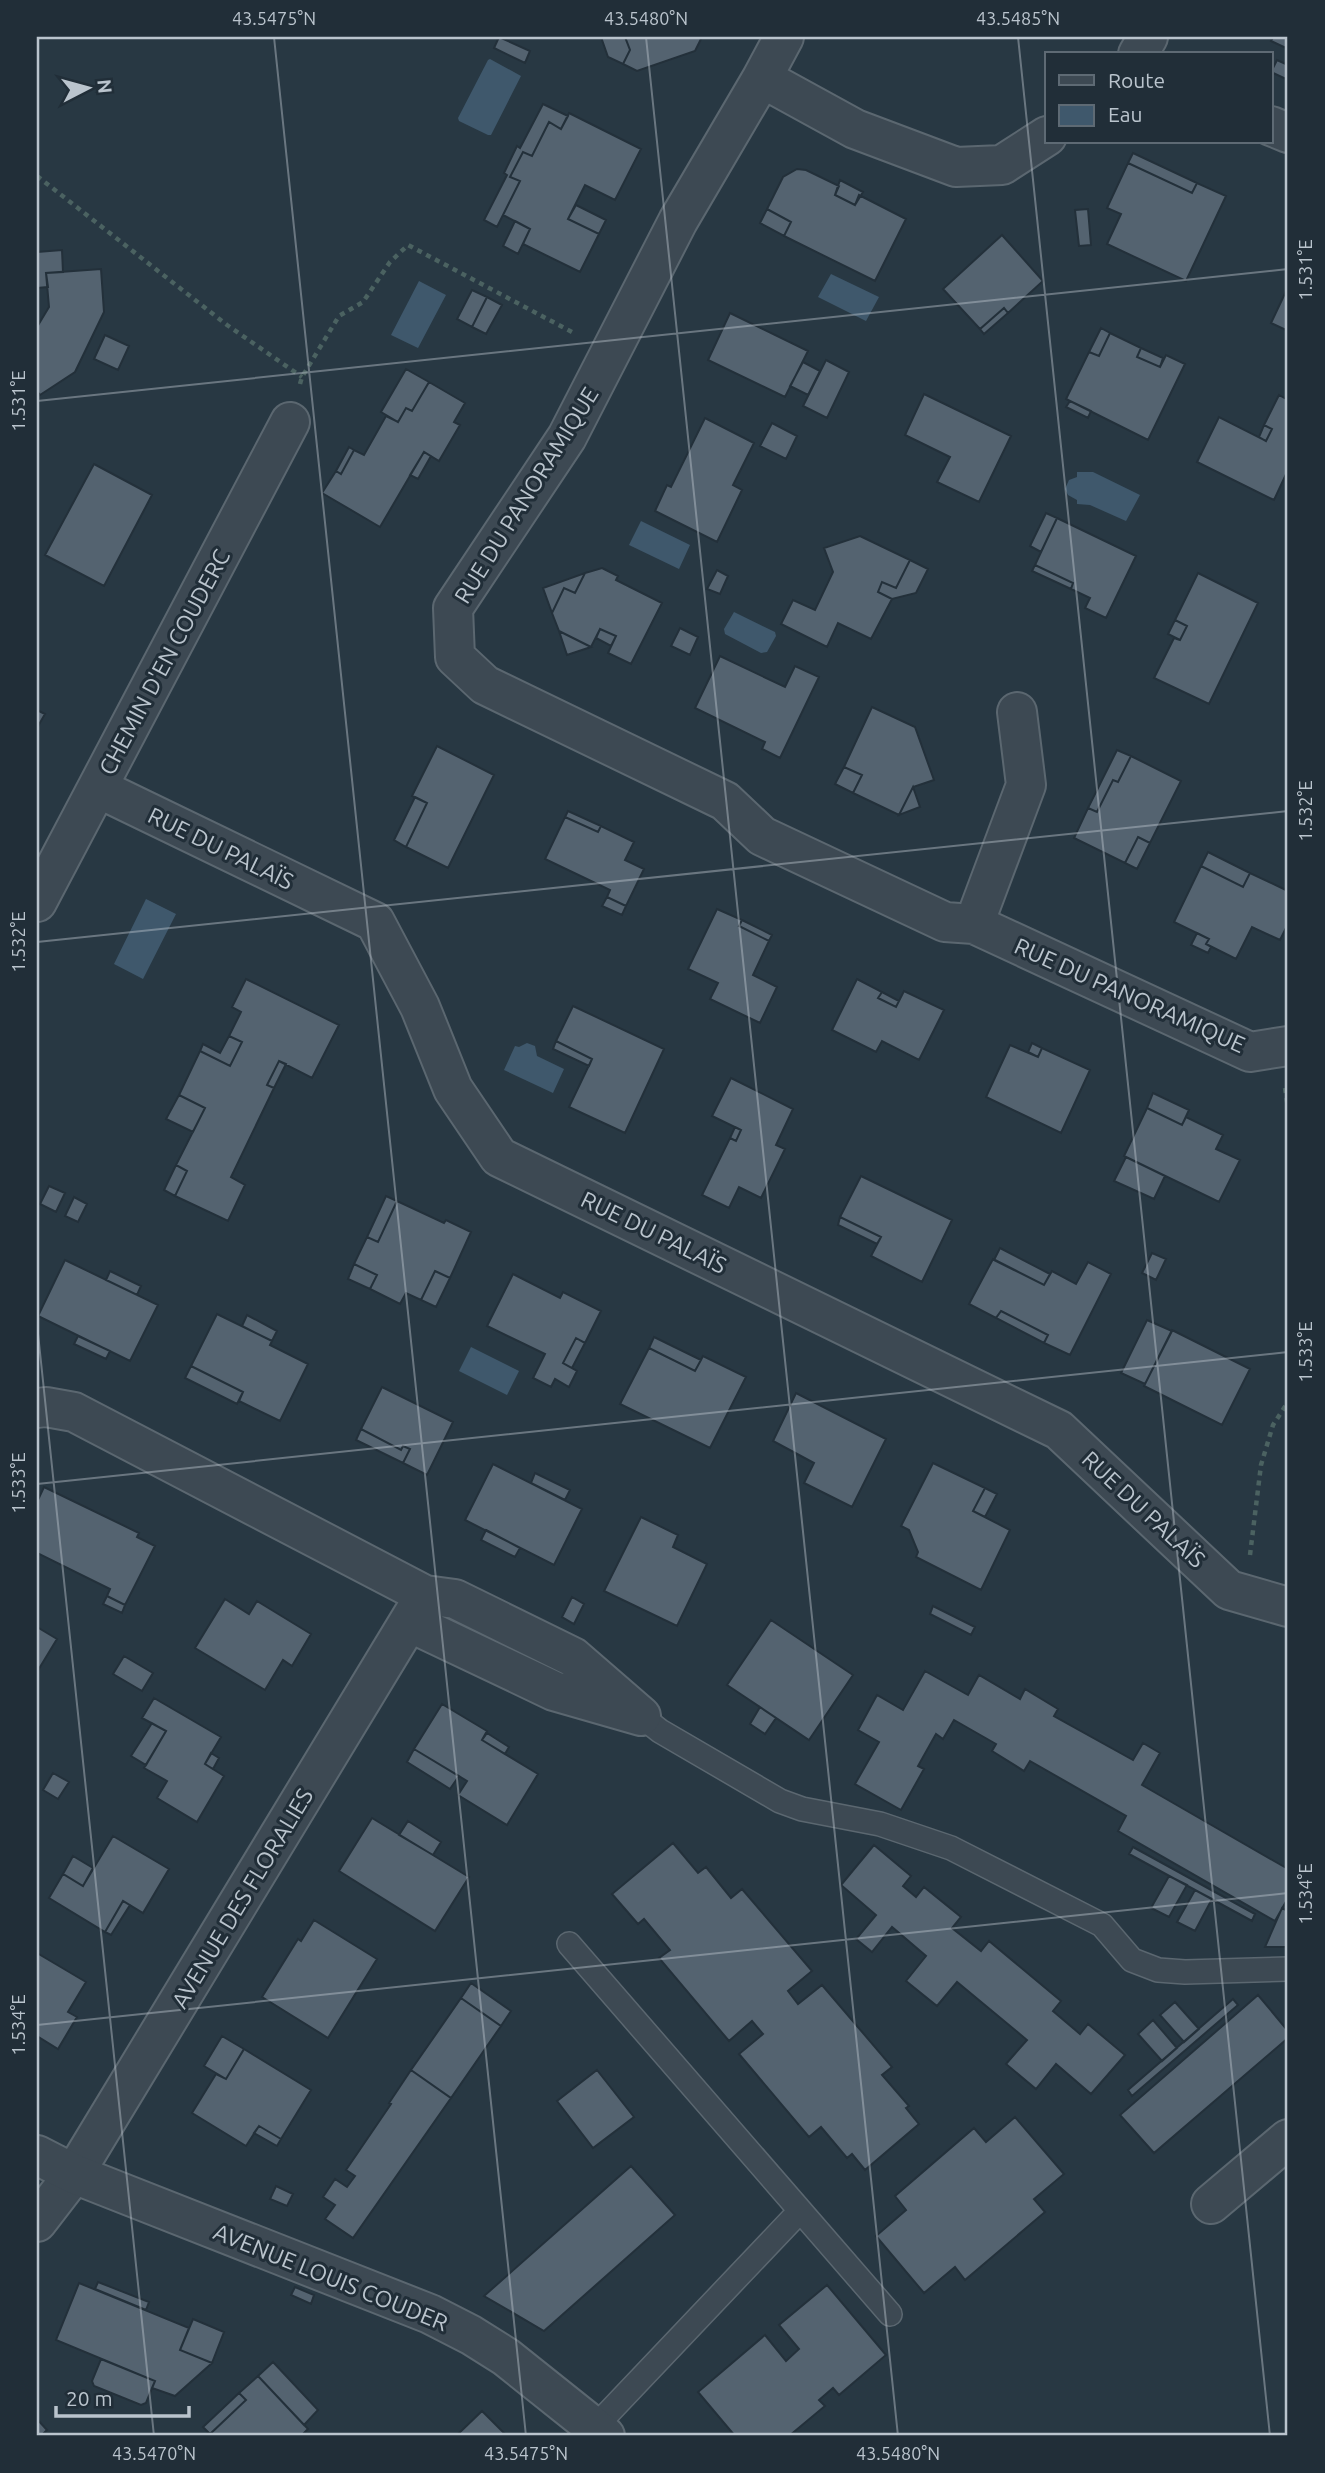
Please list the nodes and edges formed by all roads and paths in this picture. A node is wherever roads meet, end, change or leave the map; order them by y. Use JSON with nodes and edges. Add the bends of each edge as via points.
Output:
{"nodes":[{"id":1,"x":783,"y":37,"type":"edge"},
{"id":2,"x":762,"y":78,"type":"junction"},
{"id":3,"x":1045,"y":137,"type":"edge"},
{"id":4,"x":37,"y":176,"type":"edge"},
{"id":5,"x":612,"y":354,"type":"junction"},
{"id":6,"x":302,"y":377,"type":"junction"},
{"id":7,"x":290,"y":422,"type":"joint"},
{"id":8,"x":1017,"y":712,"type":"dead end"},
{"id":9,"x":98,"y":788,"type":"junction"},
{"id":10,"x":37,"y":902,"type":"edge"},
{"id":11,"x":974,"y":924,"type":"junction"},
{"id":12,"x":1288,"y":1046,"type":"edge"},
{"id":13,"x":1288,"y":1402,"type":"edge"},
{"id":14,"x":37,"y":1409,"type":"edge"},
{"id":15,"x":1229,"y":1590,"type":"junction"},
{"id":16,"x":1288,"y":1607,"type":"edge"},
{"id":17,"x":417,"y":1609,"type":"junction"},
{"id":18,"x":641,"y":1716,"type":"joint"},
{"id":19,"x":569,"y":1944,"type":"dead end"},
{"id":20,"x":1288,"y":1969,"type":"edge"},
{"id":21,"x":1288,"y":2138,"type":"edge"},
{"id":22,"x":37,"y":2155,"type":"edge"},
{"id":23,"x":74,"y":2174,"type":"junction"},
{"id":24,"x":1211,"y":2204,"type":"dead end"},
{"id":25,"x":800,"y":2211,"type":"junction"},
{"id":26,"x":37,"y":2222,"type":"edge"},
{"id":27,"x":890,"y":2314,"type":"dead end"},
{"id":28,"x":599,"y":2432,"type":"edge"}],
"edges":[{"from":1,"to":2,"type":"street","name":"RUE DU PANORAMIQUE"},
{"from":2,"to":3,"type":"street","via":[[855,129],[956,167],[1002,165]]},
{"from":2,"to":5,"type":"street","name":"RUE DU PANORAMIQUE","via":[[678,221]]},
{"from":4,"to":6,"type":"path","via":[[226,325]]},
{"from":5,"to":6,"type":"path","via":[[408,245],[390,262],[363,302],[339,316]]},
{"from":5,"to":11,"type":"street","name":"RUE DU PANORAMIQUE","via":[[567,437],[453,608],[455,657],[485,685],[724,801],[762,836],[945,922]]},
{"from":6,"to":7,"type":"path"},
{"from":7,"to":9,"type":"street","name":"CHEMIN D'EN COUDERC"},
{"from":8,"to":11,"type":"street","via":[[1027,785]]},
{"from":9,"to":10,"type":"street","name":"CHEMIN D'EN COUDERC"},
{"from":9,"to":15,"type":"street","name":"RUE DU PALAÏS","via":[[375,922],[420,1007],[453,1088],[499,1157],[1059,1430]]},
{"from":11,"to":12,"type":"street","name":"RUE DU PANORAMIQUE","via":[[1250,1052]]},
{"from":13,"to":15,"type":"path","via":[[1273,1424],[1261,1465],[1252,1551]]},
{"from":14,"to":17,"type":"street","via":[[74,1412]]},
{"from":15,"to":16,"type":"street","name":"RUE DU PALAÏS"},
{"from":17,"to":18,"type":"street","via":[[554,1691]]},
{"from":17,"to":23,"type":"street","name":"AVENUE DES FLORALIES"},
{"from":18,"to":20,"type":"lane","via":[[780,1801],[880,1824],[951,1848],[1102,1925],[1132,1960],[1158,1970],[1185,1972]]},
{"from":19,"to":25,"type":"lane"},
{"from":21,"to":24,"type":"street"},
{"from":22,"to":23,"type":"street","name":"AVENUE LOUIS COUDER"},
{"from":23,"to":26,"type":"street","name":"AVENUE DES FLORALIES"},
{"from":23,"to":28,"type":"street","name":"AVENUE LOUIS COUDER","via":[[430,2314],[506,2357]]},
{"from":25,"to":27,"type":"lane"},
{"from":25,"to":28,"type":"lane"}]}
